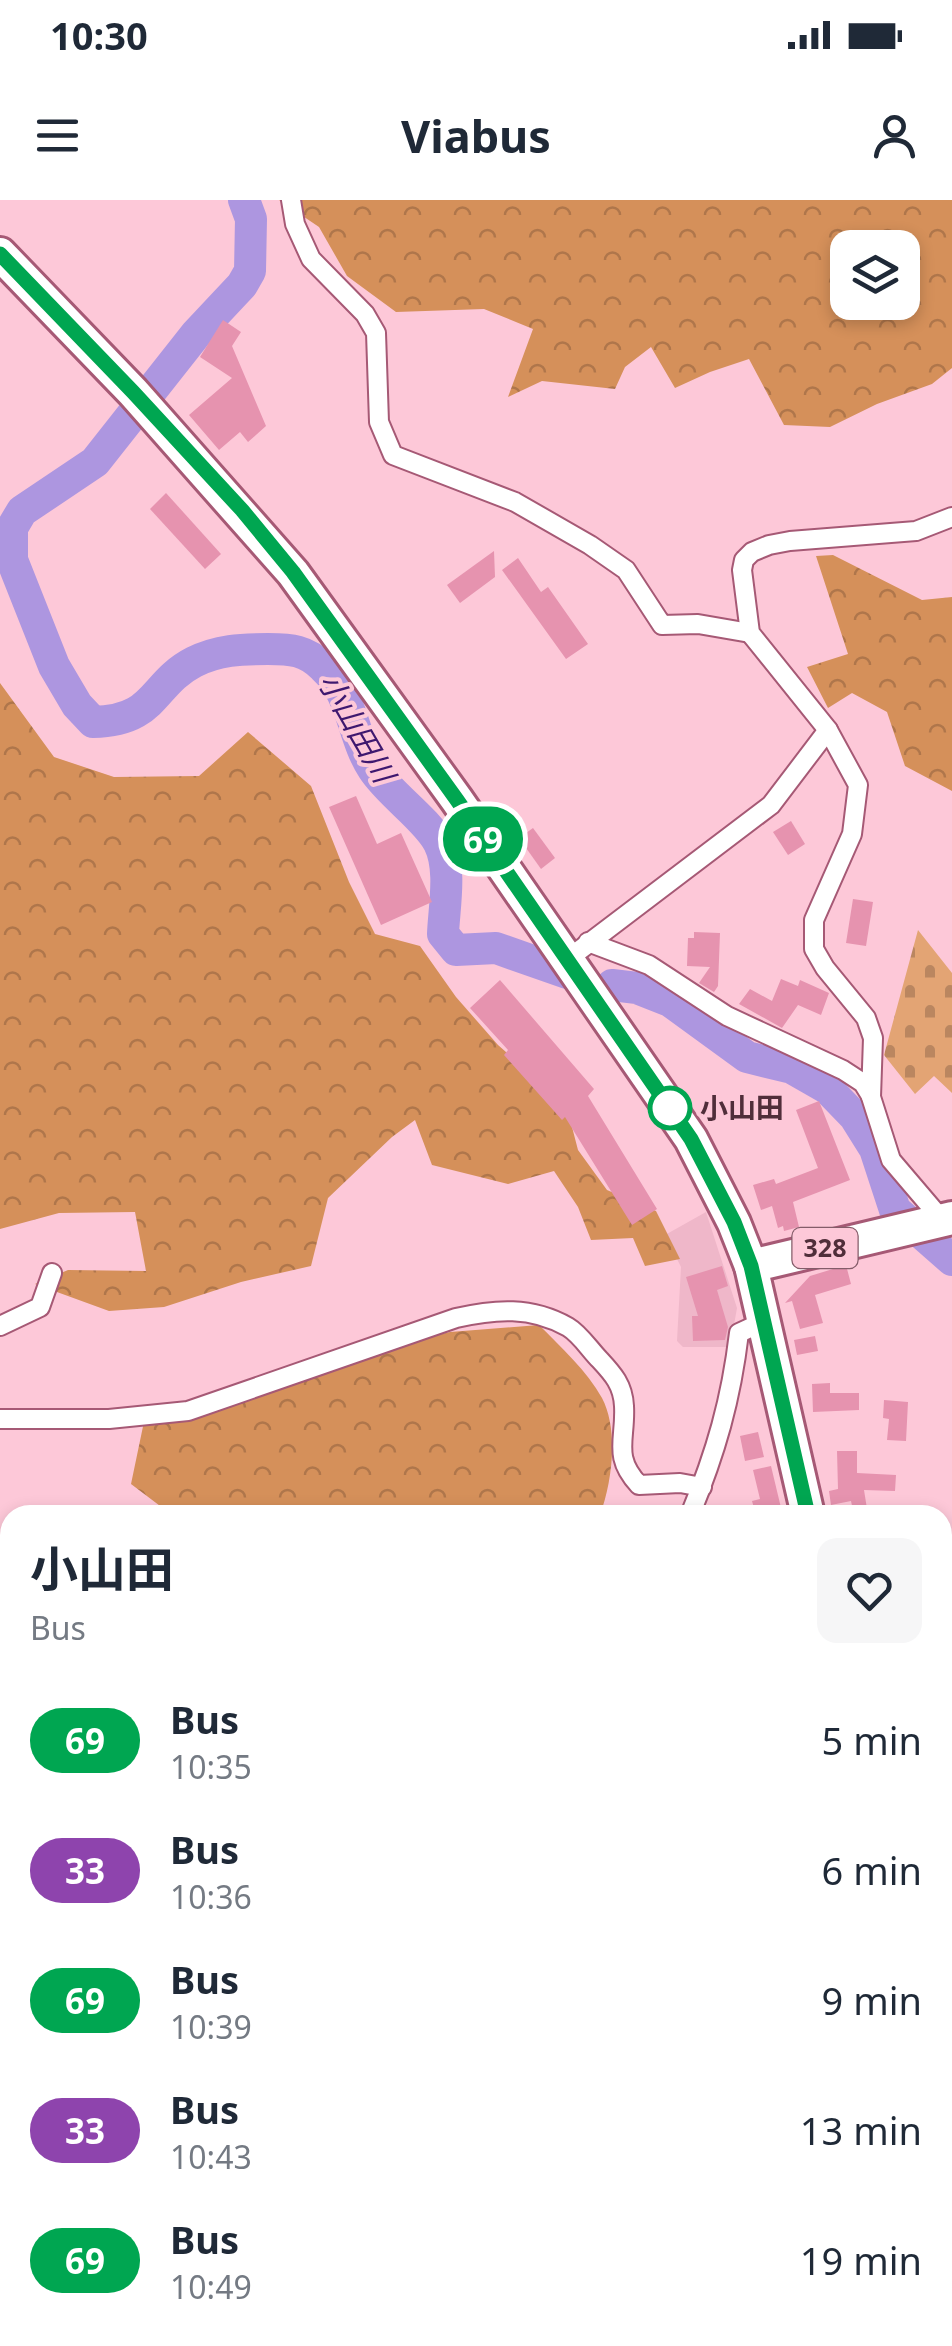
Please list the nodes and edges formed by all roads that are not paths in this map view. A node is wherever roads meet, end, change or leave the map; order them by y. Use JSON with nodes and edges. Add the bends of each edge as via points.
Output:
{"nodes":[{"id":1,"x":291,"y":200,"type":"edge"},
{"id":2,"x":0,"y":254,"type":"edge"},
{"id":3,"x":952,"y":517,"type":"edge"},
{"id":4,"x":750,"y":632,"type":"junction"},
{"id":5,"x":828,"y":730,"type":"junction"},
{"id":6,"x":578,"y":951,"type":"junction"},
{"id":7,"x":871,"y":1097,"type":"junction"},
{"id":8,"x":942,"y":1221,"type":"edge"},
{"id":9,"x":751,"y":1266,"type":"junction"},
{"id":10,"x":52,"y":1273,"type":"dead end"},
{"id":11,"x":765,"y":1322,"type":"junction"},
{"id":12,"x":0,"y":1326,"type":"edge"},
{"id":13,"x":0,"y":1419,"type":"edge"},
{"id":14,"x":702,"y":1487,"type":"junction"},
{"id":15,"x":694,"y":1505,"type":"edge"},
{"id":16,"x":806,"y":1505,"type":"edge"}],
"edges":[{"from":1,"to":4,"type":"street","via":[[310,260],[376,333],[379,422],[393,455],[515,502],[590,545],[626,570],[662,625]]},
{"from":2,"to":6,"type":"highway","via":[[293,572]]},
{"from":3,"to":4,"type":"street","via":[[916,531],[790,540],[752,552],[742,570]]},
{"from":4,"to":5,"type":"street"},
{"from":5,"to":6,"type":"street","via":[[771,805]]},
{"from":5,"to":7,"type":"street","via":[[858,784],[852,834],[819,904],[812,937],[825,968],[866,1018],[873,1038]]},
{"from":6,"to":7,"type":"street","via":[[649,965],[727,1016],[843,1070],[863,1082]]},
{"from":6,"to":9,"type":"highway","via":[[691,1139]]},
{"from":7,"to":8,"type":"street","via":[[890,1160]]},
{"from":8,"to":9,"type":"highway","number":"328"},
{"from":9,"to":11,"type":"highway"},
{"from":10,"to":12,"type":"street","via":[[40,1306]]},
{"from":11,"to":14,"type":"street","via":[[739,1333],[728,1407]]},
{"from":11,"to":16,"type":"highway"},
{"from":13,"to":14,"type":"street","via":[[188,1411],[456,1318],[522,1310],[570,1328],[619,1381],[624,1469],[639,1484]]},
{"from":14,"to":15,"type":"street"}]}
